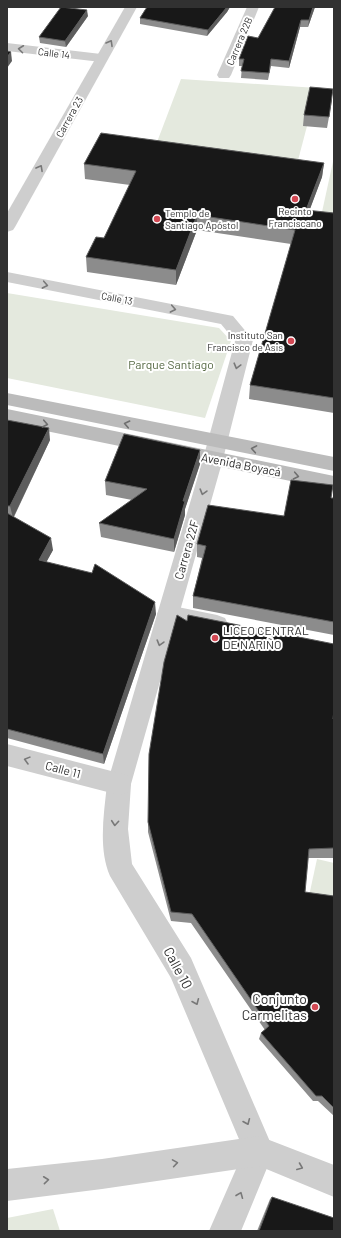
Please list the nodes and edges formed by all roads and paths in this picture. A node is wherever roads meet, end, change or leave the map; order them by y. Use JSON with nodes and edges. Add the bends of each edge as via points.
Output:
{"nodes":[{"id":1,"x":131,"y":7,"type":"edge"},
{"id":2,"x":253,"y":7,"type":"edge"},
{"id":3,"x":7,"y":47,"type":"edge"},
{"id":4,"x":101,"y":58,"type":"junction"},
{"id":5,"x":224,"y":75,"type":"dead end"},
{"id":6,"x":7,"y":227,"type":"edge"},
{"id":7,"x":7,"y":277,"type":"edge"},
{"id":8,"x":227,"y":320,"type":"joint"},
{"id":9,"x":7,"y":399,"type":"edge"},
{"id":10,"x":7,"y":416,"type":"edge"},
{"id":11,"x":215,"y":451,"type":"junction"},
{"id":12,"x":334,"y":464,"type":"edge"},
{"id":13,"x":334,"y":483,"type":"edge"},
{"id":14,"x":168,"y":614,"type":"junction"},
{"id":15,"x":234,"y":627,"type":"edge"},
{"id":16,"x":7,"y":755,"type":"edge"},
{"id":17,"x":119,"y":784,"type":"junction"},
{"id":18,"x":259,"y":1151,"type":"junction"},
{"id":19,"x":334,"y":1181,"type":"edge"},
{"id":20,"x":7,"y":1185,"type":"edge"},
{"id":21,"x":225,"y":1231,"type":"edge"}],
"edges":[{"from":4,"to":1,"type":"street","name":"Carrera 23","one_way":true},
{"from":2,"to":5,"type":"street","name":"Carrera 22B"},
{"from":4,"to":3,"type":"street","name":"Calle 14","one_way":true},
{"from":6,"to":4,"type":"street","name":"Carrera 23","one_way":true,"via":[[19,193]]},
{"from":7,"to":8,"type":"street","name":"Calle 13","one_way":true},
{"from":8,"to":11,"type":"street","name":"Carrera 22F","one_way":true,"via":[[244,340]]},
{"from":11,"to":9,"type":"main road","name":"Avenida Boyacá","one_way":true},
{"from":10,"to":11,"type":"main road","name":"Avenida Boyacá","one_way":true},
{"from":12,"to":11,"type":"main road","name":"Avenida Boyacá","one_way":true},
{"from":11,"to":13,"type":"main road","name":"Avenida Boyacá","one_way":true},
{"from":11,"to":14,"type":"street","name":"Carrera 22F","one_way":true},
{"from":14,"to":15,"type":"street"},
{"from":14,"to":17,"type":"street","name":"Carrera 22F","one_way":true},
{"from":17,"to":16,"type":"street","name":"Calle 11","one_way":true},
{"from":17,"to":18,"type":"street","name":"Calle 10","one_way":true,"via":[[115,829],[119,867],[181,968]]},
{"from":18,"to":19,"type":"street","one_way":true},
{"from":20,"to":18,"type":"street","one_way":true},
{"from":21,"to":18,"type":"street","one_way":true}]}
